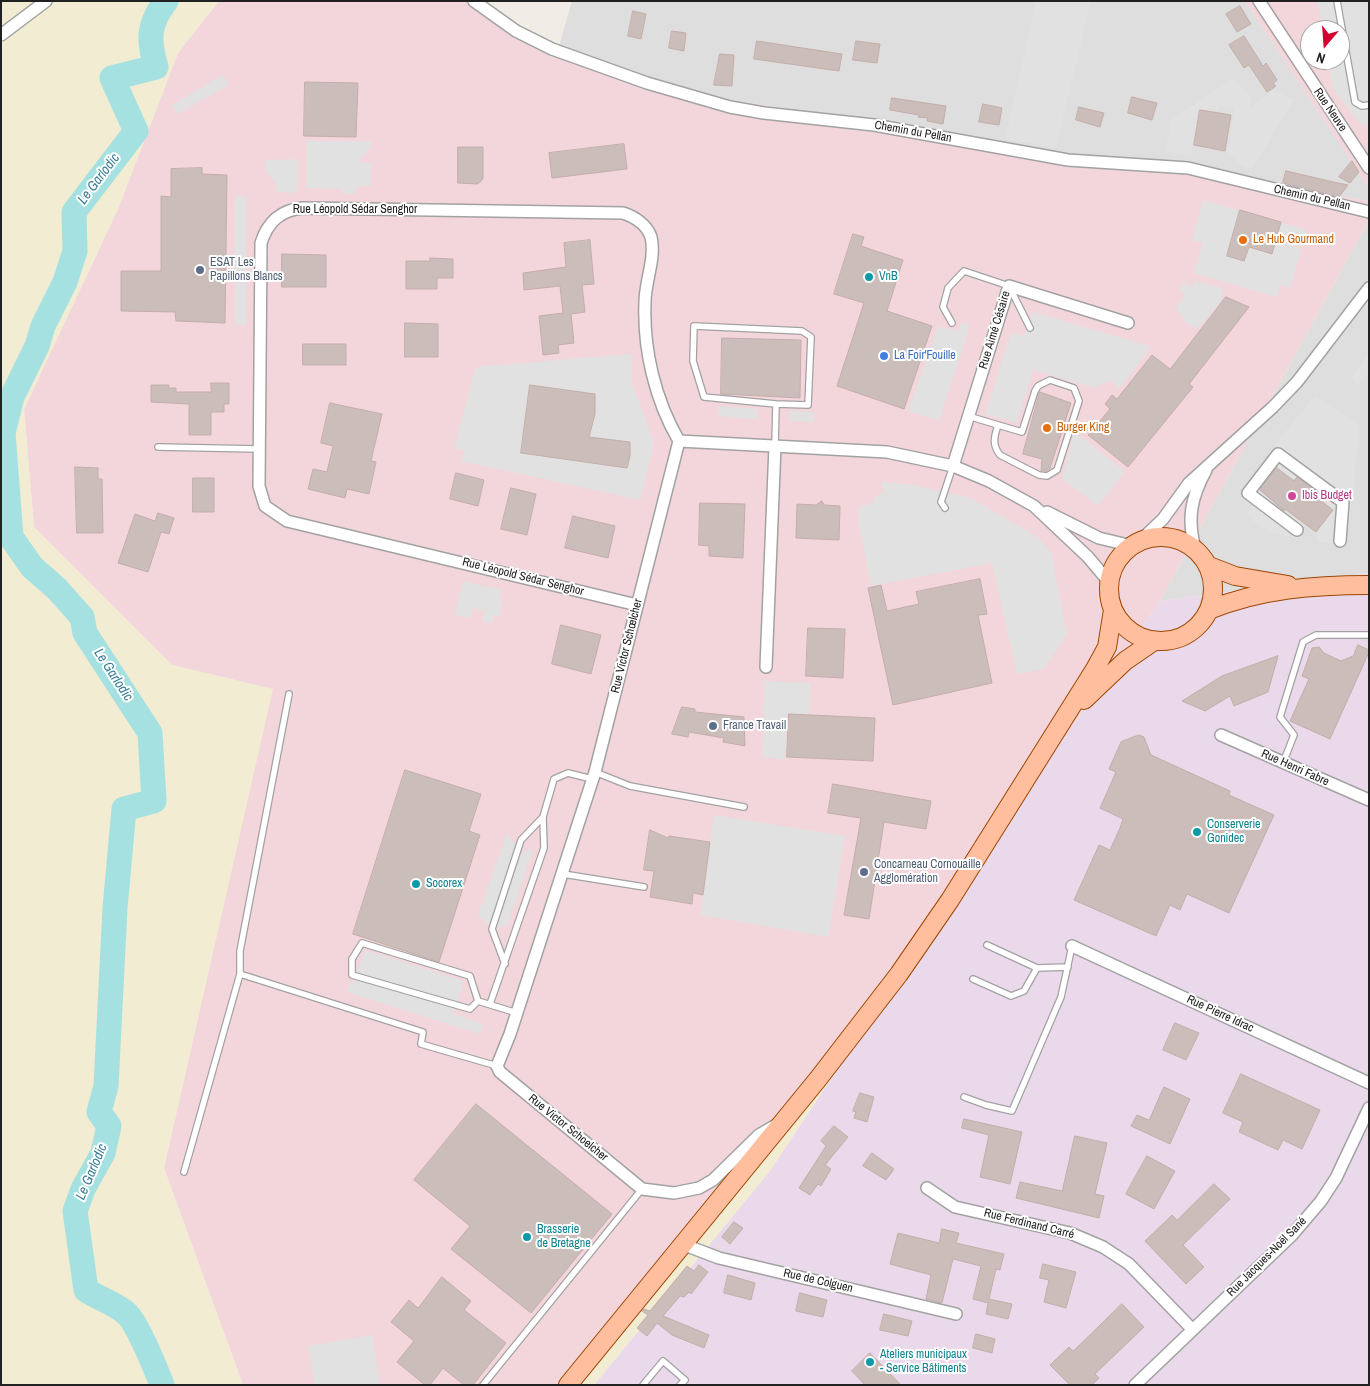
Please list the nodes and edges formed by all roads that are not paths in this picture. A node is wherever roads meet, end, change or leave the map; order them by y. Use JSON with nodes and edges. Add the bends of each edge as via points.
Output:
{"nodes":[{"id":1,"x":46,"y":1,"type":"edge"},
{"id":2,"x":474,"y":1,"type":"edge"},
{"id":3,"x":1259,"y":1,"type":"edge"},
{"id":4,"x":1337,"y":1,"type":"edge"},
{"id":5,"x":1,"y":35,"type":"edge"},
{"id":6,"x":1369,"y":105,"type":"edge"},
{"id":7,"x":1369,"y":168,"type":"edge"},
{"id":8,"x":1369,"y":212,"type":"edge"},
{"id":9,"x":1009,"y":286,"type":"junction"},
{"id":10,"x":1369,"y":288,"type":"edge"},
{"id":11,"x":952,"y":323,"type":"dead end"},
{"id":12,"x":1128,"y":323,"type":"dead end"},
{"id":13,"x":1030,"y":328,"type":"dead end"},
{"id":14,"x":776,"y":404,"type":"junction"},
{"id":15,"x":968,"y":416,"type":"junction"},
{"id":16,"x":998,"y":425,"type":"junction"},
{"id":17,"x":679,"y":441,"type":"junction"},
{"id":18,"x":776,"y":446,"type":"junction"},
{"id":19,"x":158,"y":447,"type":"dead end"},
{"id":20,"x":259,"y":450,"type":"junction"},
{"id":21,"x":1210,"y":464,"type":"junction"},
{"id":22,"x":953,"y":466,"type":"junction"},
{"id":23,"x":1034,"y":506,"type":"junction"},
{"id":24,"x":945,"y":508,"type":"dead end"},
{"id":25,"x":1297,"y":530,"type":"dead end"},
{"id":26,"x":1340,"y":541,"type":"dead end"},
{"id":27,"x":1136,"y":543,"type":"junction"},
{"id":28,"x":1195,"y":549,"type":"junction"},
{"id":29,"x":1209,"y":566,"type":"junction"},
{"id":30,"x":1109,"y":582,"type":"junction"},
{"id":31,"x":1369,"y":585,"type":"edge"},
{"id":32,"x":1299,"y":586,"type":"junction"},
{"id":33,"x":637,"y":605,"type":"junction"},
{"id":34,"x":1114,"y":610,"type":"junction"},
{"id":35,"x":1209,"y":610,"type":"junction"},
{"id":36,"x":1369,"y":635,"type":"edge"},
{"id":37,"x":1154,"y":641,"type":"junction"},
{"id":38,"x":766,"y":667,"type":"dead end"},
{"id":39,"x":289,"y":694,"type":"dead end"},
{"id":40,"x":1065,"y":718,"type":"junction"},
{"id":41,"x":1221,"y":735,"type":"dead end"},
{"id":42,"x":1283,"y":763,"type":"junction"},
{"id":43,"x":593,"y":776,"type":"junction"},
{"id":44,"x":1369,"y":800,"type":"edge"},
{"id":45,"x":744,"y":807,"type":"dead end"},
{"id":46,"x":543,"y":817,"type":"junction"},
{"id":47,"x":563,"y":874,"type":"junction"},
{"id":48,"x":644,"y":887,"type":"dead end"},
{"id":49,"x":987,"y":944,"type":"dead end"},
{"id":50,"x":1072,"y":946,"type":"joint"},
{"id":51,"x":505,"y":964,"type":"junction"},
{"id":52,"x":1068,"y":967,"type":"junction"},
{"id":53,"x":1037,"y":968,"type":"junction"},
{"id":54,"x":240,"y":974,"type":"junction"},
{"id":55,"x":973,"y":980,"type":"dead end"},
{"id":56,"x":478,"y":1001,"type":"junction"},
{"id":57,"x":490,"y":1004,"type":"junction"},
{"id":58,"x":517,"y":1013,"type":"junction"},
{"id":59,"x":496,"y":1066,"type":"junction"},
{"id":60,"x":1369,"y":1083,"type":"edge"},
{"id":61,"x":964,"y":1097,"type":"dead end"},
{"id":62,"x":1369,"y":1108,"type":"edge"},
{"id":63,"x":780,"y":1123,"type":"junction"},
{"id":64,"x":184,"y":1172,"type":"dead end"},
{"id":65,"x":927,"y":1188,"type":"dead end"},
{"id":66,"x":642,"y":1189,"type":"junction"},
{"id":67,"x":682,"y":1244,"type":"junction"},
{"id":68,"x":956,"y":1314,"type":"dead end"},
{"id":69,"x":1192,"y":1329,"type":"junction"},
{"id":70,"x":483,"y":1385,"type":"edge"},
{"id":71,"x":568,"y":1385,"type":"edge"},
{"id":72,"x":643,"y":1385,"type":"edge"},
{"id":73,"x":680,"y":1385,"type":"edge"},
{"id":74,"x":1136,"y":1385,"type":"edge"}],
"edges":[{"from":1,"to":5,"type":"street"},
{"from":2,"to":8,"type":"street","name":"Chemin du Pellan","via":[[516,31],[552,49],[647,83],[730,107],[874,125],[1068,160],[1188,168]]},
{"from":3,"to":7,"type":"street","name":"Rue Neuve"},
{"from":4,"to":6,"type":"lane","via":[[1356,102],[1362,106]]},
{"from":9,"to":11,"type":"lane","via":[[964,271],[948,288],[944,307]]},
{"from":9,"to":12,"type":"street","name":"Rue Aimé Césaire"},
{"from":9,"to":13,"type":"lane"},
{"from":9,"to":15,"type":"street","name":"Rue Aimé Césaire"},
{"from":10,"to":21,"type":"street","via":[[1297,382]]},
{"from":14,"to":14,"type":"lane","via":[[704,396],[693,360],[694,326],[802,331],[811,337],[808,405]]},
{"from":14,"to":18,"type":"lane"},
{"from":15,"to":16,"type":"lane"},
{"from":15,"to":22,"type":"street","name":"Rue Aimé Césaire"},
{"from":16,"to":16,"type":"lane","via":[[994,444],[1000,455],[1039,475],[1055,473],[1079,401],[1078,394],[1067,385],[1050,380],[1043,382],[1035,391],[1022,432]]},
{"from":17,"to":18,"type":"street"},
{"from":17,"to":20,"type":"street","name":"Rue Léopold Sédar Senghor","via":[[666,419],[650,358],[645,300],[651,237],[633,216],[623,213],[304,208],[288,209],[269,224],[261,243]]},
{"from":17,"to":33,"type":"street","name":"Rue Victor Schœlcher"},
{"from":18,"to":22,"type":"street","via":[[887,452]]},
{"from":18,"to":38,"type":"street"},
{"from":19,"to":20,"type":"lane"},
{"from":20,"to":33,"type":"street","name":"Rue Léopold Sédar Senghor","via":[[264,506],[287,521]]},
{"from":21,"to":27,"type":"street","via":[[1189,483],[1162,519]]},
{"from":21,"to":28,"type":"street","via":[[1201,480],[1189,520]]},
{"from":22,"to":23,"type":"street"},
{"from":22,"to":24,"type":"lane","via":[[941,502]]},
{"from":23,"to":27,"type":"street","via":[[1099,538]]},
{"from":23,"to":30,"type":"street","via":[[1088,557]]},
{"from":25,"to":26,"type":"street","via":[[1248,493],[1278,454],[1343,502]]},
{"from":27,"to":28,"type":"main road","via":[[1163,536],[1175,538]]},
{"from":27,"to":30,"type":"main road","via":[[1117,561]]},
{"from":28,"to":29,"type":"main road"},
{"from":29,"to":32,"type":"main road","via":[[1235,576]]},
{"from":29,"to":35,"type":"main road","via":[[1214,594]]},
{"from":30,"to":34,"type":"main road"},
{"from":31,"to":32,"type":"main road"},
{"from":32,"to":35,"type":"main road","via":[[1236,599]]},
{"from":33,"to":43,"type":"street","name":"Rue Victor Schœlcher"},
{"from":34,"to":37,"type":"main road","via":[[1130,631]]},
{"from":34,"to":40,"type":"main road","via":[[1106,647]]},
{"from":35,"to":37,"type":"main road","via":[[1200,624],[1187,634],[1171,640]]},
{"from":36,"to":42,"type":"lane","via":[[1316,635],[1304,642],[1280,717],[1294,735]]},
{"from":37,"to":40,"type":"main road","via":[[1125,661]]},
{"from":39,"to":54,"type":"lane","via":[[240,951]]},
{"from":40,"to":63,"type":"main road","via":[[950,900],[899,974]]},
{"from":41,"to":42,"type":"street","name":"Rue Henri Fabre"},
{"from":42,"to":44,"type":"street","name":"Rue Henri Fabre"},
{"from":43,"to":45,"type":"lane"},
{"from":43,"to":46,"type":"lane","via":[[568,773],[554,778]]},
{"from":43,"to":47,"type":"street","name":"Rue Victor Schœlcher"},
{"from":46,"to":51,"type":"lane","via":[[544,848]]},
{"from":46,"to":51,"type":"lane","via":[[521,840],[492,929]]},
{"from":47,"to":48,"type":"lane"},
{"from":47,"to":58,"type":"street","name":"Rue Victor Schœlcher"},
{"from":49,"to":53,"type":"lane"},
{"from":50,"to":52,"type":"lane"},
{"from":50,"to":60,"type":"street","name":"Rue Pierre Idrac"},
{"from":51,"to":57,"type":"lane"},
{"from":52,"to":53,"type":"lane"},
{"from":52,"to":61,"type":"lane","via":[[1061,996],[1012,1111]]},
{"from":53,"to":55,"type":"lane","via":[[1024,991],[1011,996]]},
{"from":54,"to":59,"type":"lane","via":[[423,1032],[421,1044]]},
{"from":54,"to":64,"type":"lane"},
{"from":56,"to":56,"type":"lane","via":[[470,976],[362,943],[352,959],[352,975],[470,1009]]},
{"from":56,"to":57,"type":"lane"},
{"from":57,"to":58,"type":"lane"},
{"from":58,"to":59,"type":"street","name":"Rue Victor Schœlcher"},
{"from":59,"to":66,"type":"street","name":"Rue Victor Schoelcher"},
{"from":62,"to":69,"type":"street","name":"Rue Jacques-Noël Sané","via":[[1336,1178],[1321,1201],[1292,1235]]},
{"from":63,"to":66,"type":"street","via":[[759,1135],[714,1180],[699,1188],[674,1193]]},
{"from":63,"to":67,"type":"main road"},
{"from":65,"to":69,"type":"street","name":"Rue Ferdinand Carré","via":[[955,1207],[1070,1233],[1103,1247],[1128,1264]]},
{"from":66,"to":70,"type":"lane"},
{"from":67,"to":68,"type":"street","name":"Rue de Colguen","via":[[720,1258]]},
{"from":67,"to":71,"type":"main road"},
{"from":69,"to":74,"type":"street","name":"Rue Jacques-Noël Sané"},
{"from":72,"to":73,"type":"lane","via":[[662,1361],[685,1380]]}]}
